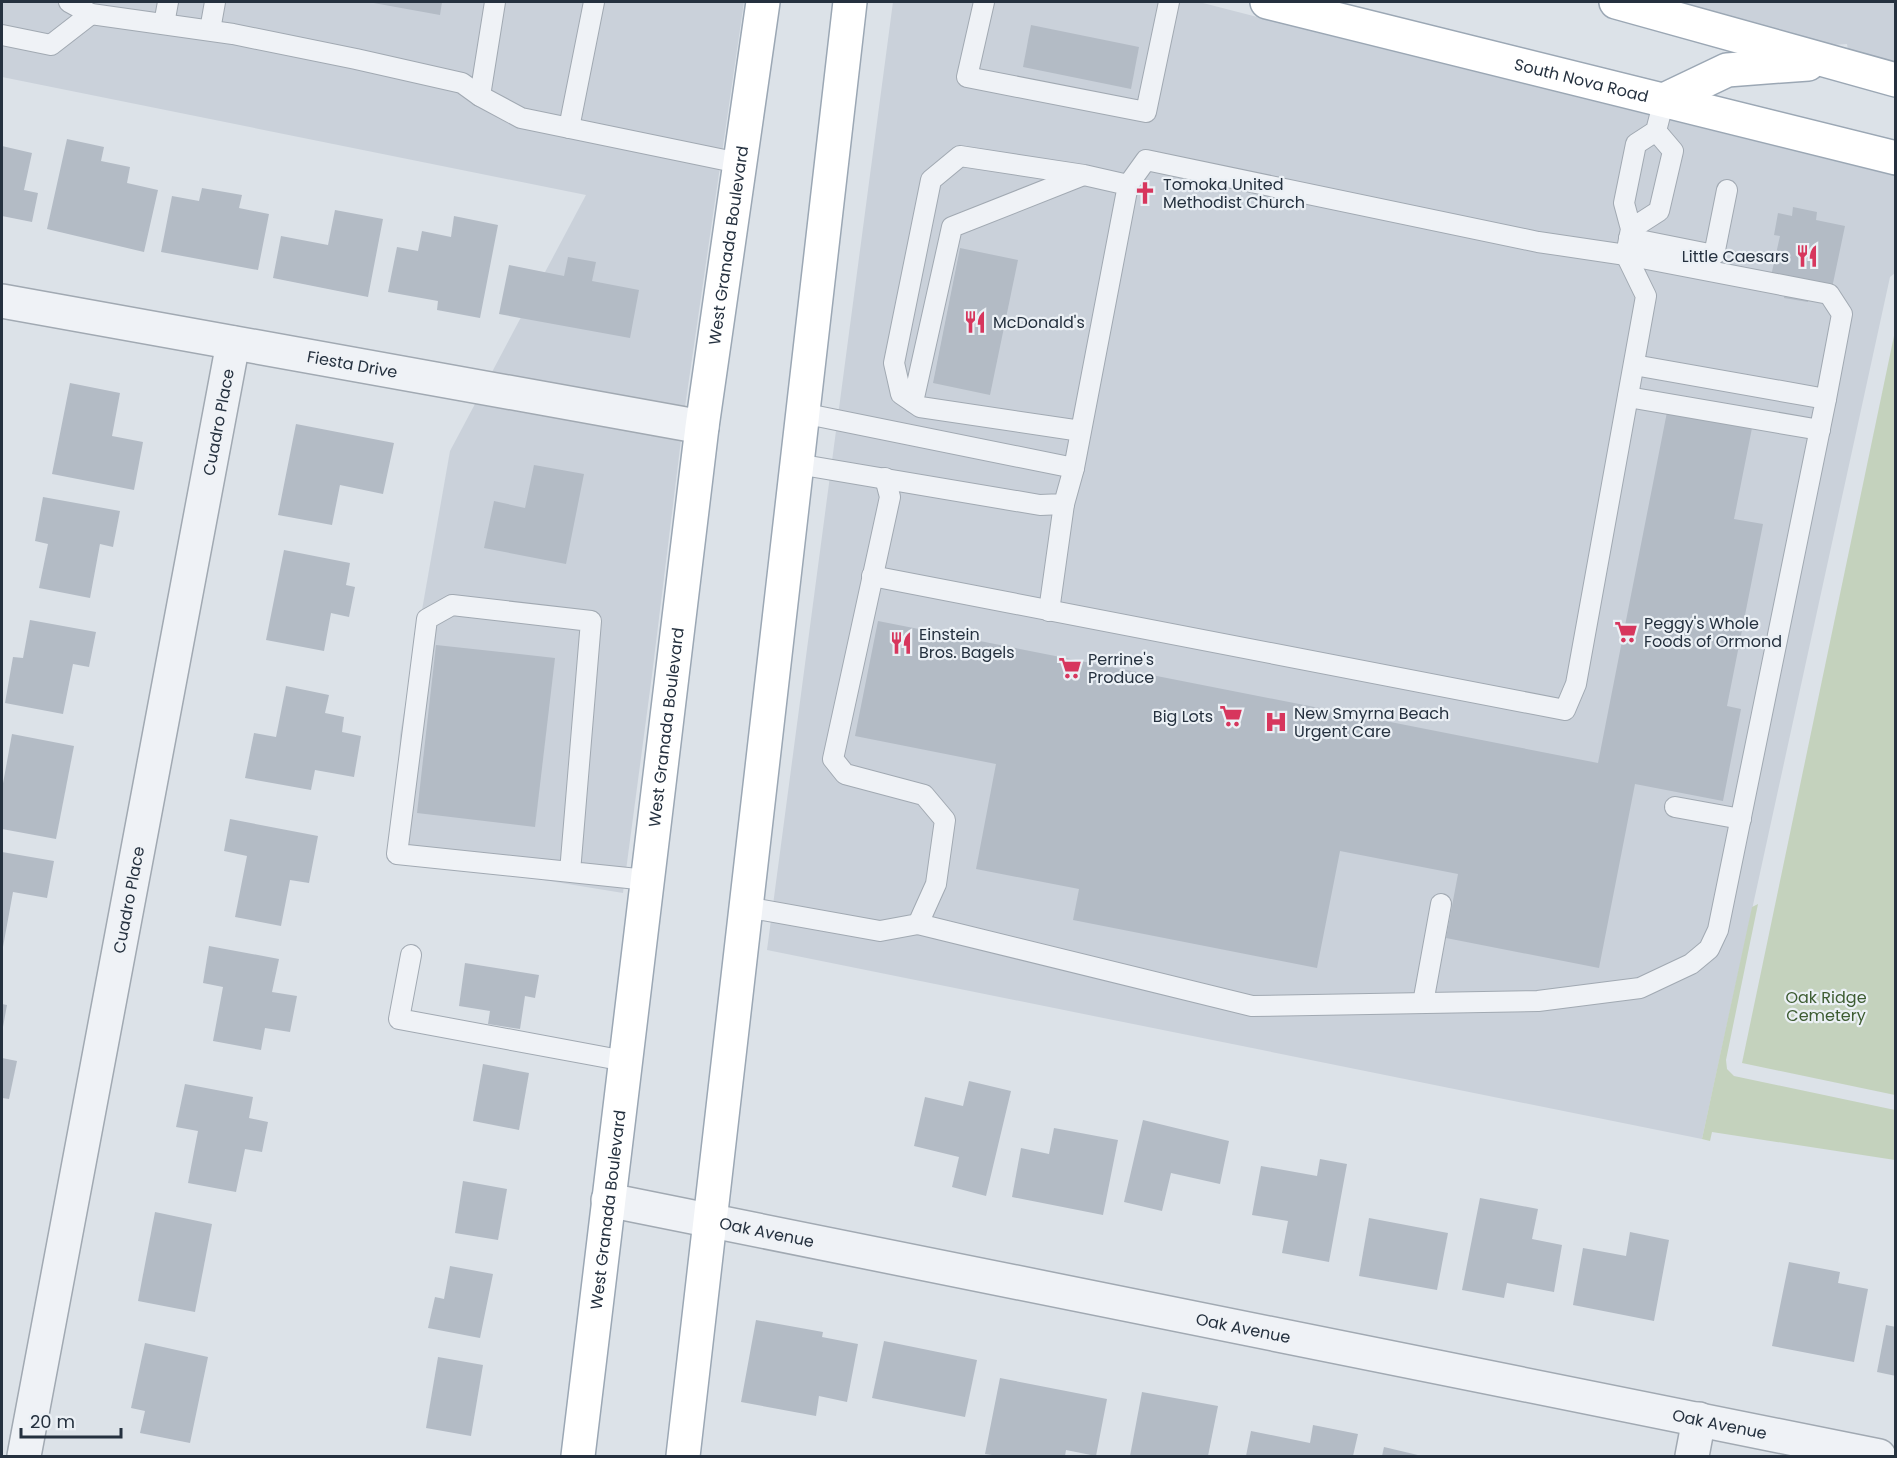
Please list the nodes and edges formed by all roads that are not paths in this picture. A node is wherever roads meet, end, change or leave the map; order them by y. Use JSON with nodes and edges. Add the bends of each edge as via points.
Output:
{"nodes":[{"id":1,"x":69,"y":2,"type":"edge"},
{"id":2,"x":168,"y":2,"type":"edge"},
{"id":3,"x":215,"y":2,"type":"edge"},
{"id":4,"x":495,"y":2,"type":"edge"},
{"id":5,"x":594,"y":2,"type":"edge"},
{"id":6,"x":763,"y":2,"type":"edge"},
{"id":7,"x":850,"y":2,"type":"edge"},
{"id":8,"x":984,"y":2,"type":"edge"},
{"id":9,"x":1169,"y":2,"type":"edge"},
{"id":10,"x":1267,"y":2,"type":"edge"},
{"id":11,"x":1616,"y":2,"type":"edge"},
{"id":12,"x":1680,"y":10,"type":"edge"},
{"id":13,"x":91,"y":14,"type":"junction"},
{"id":14,"x":164,"y":24,"type":"junction"},
{"id":15,"x":210,"y":30,"type":"junction"},
{"id":16,"x":2,"y":35,"type":"edge"},
{"id":17,"x":1830,"y":62,"type":"junction"},
{"id":18,"x":1896,"y":80,"type":"edge"},
{"id":19,"x":480,"y":96,"type":"junction"},
{"id":20,"x":1664,"y":100,"type":"junction"},
{"id":21,"x":569,"y":128,"type":"junction"},
{"id":22,"x":1656,"y":131,"type":"junction"},
{"id":23,"x":1896,"y":158,"type":"edge"},
{"id":24,"x":739,"y":163,"type":"junction"},
{"id":25,"x":1084,"y":175,"type":"junction"},
{"id":26,"x":1128,"y":185,"type":"junction"},
{"id":27,"x":1728,"y":190,"type":"dead end"},
{"id":28,"x":1629,"y":241,"type":"junction"},
{"id":29,"x":2,"y":301,"type":"edge"},
{"id":30,"x":233,"y":343,"type":"junction"},
{"id":31,"x":1634,"y":364,"type":"junction"},
{"id":32,"x":1628,"y":397,"type":"junction"},
{"id":33,"x":1826,"y":399,"type":"junction"},
{"id":34,"x":914,"y":402,"type":"junction"},
{"id":35,"x":802,"y":414,"type":"junction"},
{"id":36,"x":702,"y":427,"type":"junction"},
{"id":37,"x":1820,"y":430,"type":"junction"},
{"id":38,"x":1081,"y":431,"type":"junction"},
{"id":39,"x":797,"y":464,"type":"junction"},
{"id":40,"x":1074,"y":468,"type":"junction"},
{"id":41,"x":885,"y":478,"type":"junction"},
{"id":42,"x":1065,"y":504,"type":"junction"},
{"id":43,"x":872,"y":576,"type":"junction"},
{"id":44,"x":1049,"y":610,"type":"junction"},
{"id":45,"x":1675,"y":807,"type":"dead end"},
{"id":46,"x":1740,"y":819,"type":"junction"},
{"id":47,"x":570,"y":872,"type":"junction"},
{"id":48,"x":647,"y":880,"type":"junction"},
{"id":49,"x":1441,"y":904,"type":"dead end"},
{"id":50,"x":746,"y":908,"type":"junction"},
{"id":51,"x":918,"y":924,"type":"junction"},
{"id":52,"x":411,"y":955,"type":"dead end"},
{"id":53,"x":1424,"y":1003,"type":"junction"},
{"id":54,"x":625,"y":1061,"type":"junction"},
{"id":55,"x":608,"y":1200,"type":"junction"},
{"id":56,"x":710,"y":1221,"type":"junction"},
{"id":57,"x":1699,"y":1419,"type":"junction"},
{"id":58,"x":24,"y":1456,"type":"edge"},
{"id":59,"x":578,"y":1456,"type":"edge"},
{"id":60,"x":683,"y":1456,"type":"edge"},
{"id":61,"x":1692,"y":1456,"type":"edge"},
{"id":62,"x":1879,"y":1456,"type":"edge"}],
"edges":[{"from":1,"to":13,"type":"lane"},
{"from":2,"to":14,"type":"lane"},
{"from":3,"to":15,"type":"lane"},
{"from":4,"to":19,"type":"lane"},
{"from":5,"to":21,"type":"lane"},
{"from":6,"to":24,"type":"main road","name":"West Granada Boulevard"},
{"from":7,"to":35,"type":"main road"},
{"from":8,"to":9,"type":"lane","via":[[967,77],[1146,112]]},
{"from":10,"to":20,"type":"main road","name":"South Nova Road"},
{"from":11,"to":12,"type":"main road"},
{"from":12,"to":17,"type":"main road"},
{"from":13,"to":14,"type":"lane"},
{"from":13,"to":16,"type":"lane","via":[[51,45]]},
{"from":14,"to":15,"type":"lane"},
{"from":15,"to":19,"type":"lane","via":[[462,83]]},
{"from":17,"to":18,"type":"main road"},
{"from":17,"to":20,"type":"main road","via":[[1727,70]]},
{"from":19,"to":21,"type":"lane","via":[[521,117]]},
{"from":20,"to":22,"type":"lane"},
{"from":20,"to":23,"type":"main road","name":"South Nova Road"},
{"from":21,"to":24,"type":"lane"},
{"from":22,"to":28,"type":"lane","via":[[1636,144],[1624,203]]},
{"from":22,"to":28,"type":"lane","via":[[1673,151],[1659,211]]},
{"from":24,"to":36,"type":"main road","name":"West Granada Boulevard"},
{"from":25,"to":26,"type":"lane"},
{"from":25,"to":34,"type":"lane","via":[[952,227]]},
{"from":25,"to":34,"type":"lane","via":[[960,156],[931,180],[894,363],[901,394]]},
{"from":26,"to":28,"type":"lane","via":[[1146,160],[1538,242]]},
{"from":26,"to":38,"type":"lane"},
{"from":27,"to":28,"type":"lane","via":[[1714,255]]},
{"from":28,"to":31,"type":"lane","via":[[1646,296]]},
{"from":28,"to":33,"type":"lane","via":[[1829,294],[1842,314]]},
{"from":29,"to":30,"type":"street","name":"Fiesta Drive"},
{"from":30,"to":36,"type":"street","name":"Fiesta Drive"},
{"from":30,"to":58,"type":"street","name":"Cuadro Place"},
{"from":31,"to":32,"type":"lane"},
{"from":31,"to":33,"type":"lane"},
{"from":32,"to":37,"type":"lane"},
{"from":32,"to":44,"type":"lane","via":[[1576,684],[1565,710]]},
{"from":33,"to":37,"type":"lane"},
{"from":34,"to":38,"type":"lane","via":[[920,407]]},
{"from":35,"to":39,"type":"main road"},
{"from":35,"to":40,"type":"lane"},
{"from":36,"to":48,"type":"main road","name":"West Granada Boulevard"},
{"from":37,"to":46,"type":"lane"},
{"from":38,"to":40,"type":"lane"},
{"from":39,"to":41,"type":"lane"},
{"from":39,"to":50,"type":"main road"},
{"from":40,"to":42,"type":"lane"},
{"from":41,"to":42,"type":"lane","via":[[1040,505]]},
{"from":41,"to":43,"type":"lane","via":[[890,497]]},
{"from":42,"to":44,"type":"lane"},
{"from":43,"to":44,"type":"lane"},
{"from":43,"to":51,"type":"lane","via":[[833,759],[845,774],[924,795],[945,819],[936,884]]},
{"from":45,"to":46,"type":"lane"},
{"from":46,"to":53,"type":"lane","via":[[1718,930],[1709,949],[1692,964],[1640,988],[1538,1001]]},
{"from":47,"to":47,"type":"lane","via":[[397,854],[427,619],[452,605],[591,621]]},
{"from":47,"to":48,"type":"lane"},
{"from":48,"to":54,"type":"main road","name":"West Granada Boulevard"},
{"from":49,"to":53,"type":"lane"},
{"from":50,"to":51,"type":"lane","via":[[880,931]]},
{"from":50,"to":56,"type":"main road"},
{"from":51,"to":53,"type":"lane","via":[[1252,1006]]},
{"from":52,"to":54,"type":"lane","via":[[399,1019]]},
{"from":54,"to":55,"type":"main road","name":"West Granada Boulevard"},
{"from":55,"to":56,"type":"street","name":"Oak Avenue"},
{"from":55,"to":59,"type":"main road","name":"West Granada Boulevard"},
{"from":56,"to":57,"type":"street","name":"Oak Avenue"},
{"from":56,"to":60,"type":"main road"},
{"from":57,"to":61,"type":"street"},
{"from":57,"to":62,"type":"street","name":"Oak Avenue"}]}
